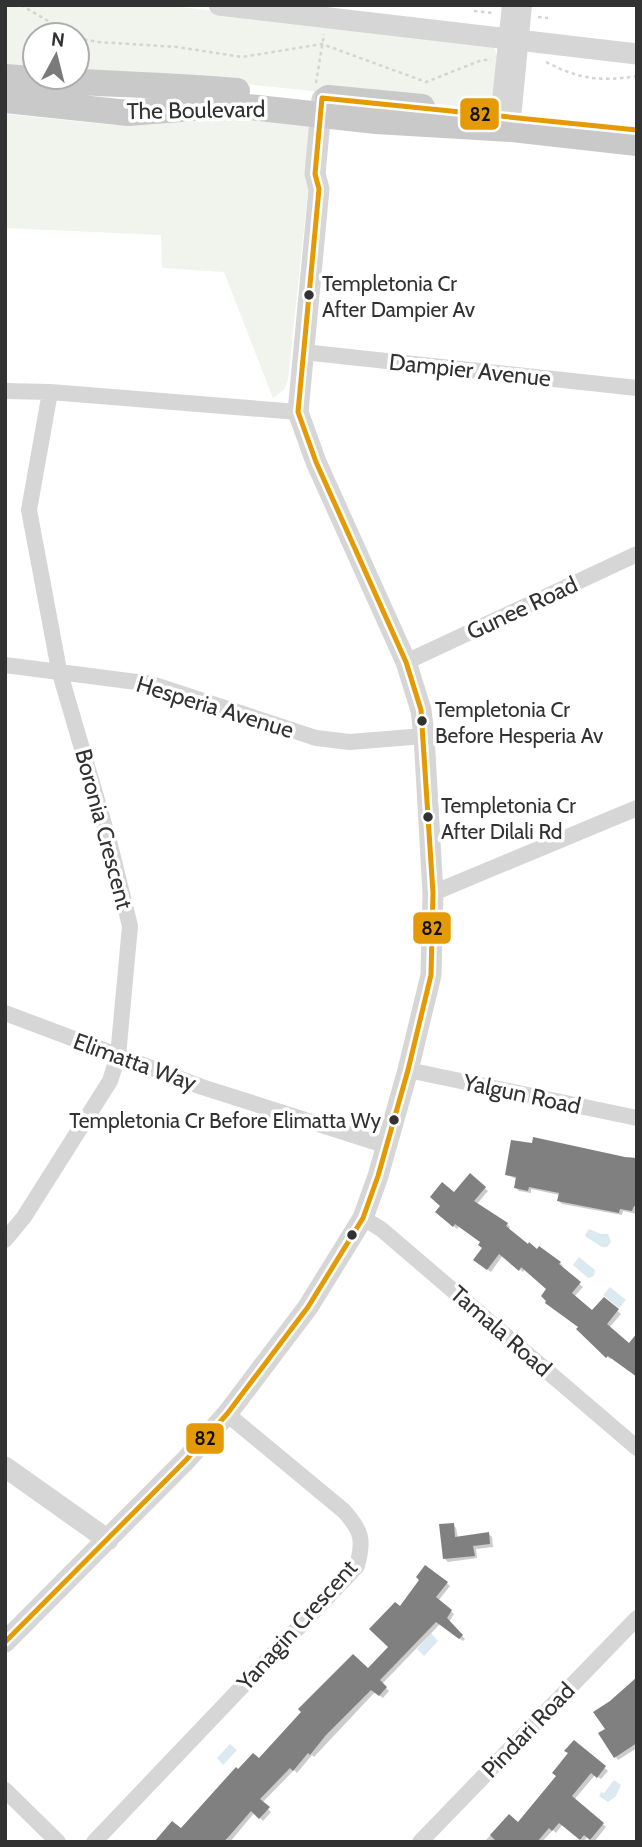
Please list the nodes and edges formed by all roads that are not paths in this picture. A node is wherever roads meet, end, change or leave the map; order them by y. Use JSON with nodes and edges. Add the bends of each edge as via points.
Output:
{"nodes":[{"id":1,"x":219,"y":5,"type":"edge"},
{"id":2,"x":510,"y":5,"type":"edge"},
{"id":3,"x":524,"y":5,"type":"edge"},
{"id":4,"x":263,"y":8,"type":"edge"},
{"id":5,"x":513,"y":40,"type":"junction"},
{"id":6,"x":637,"y":54,"type":"edge"},
{"id":7,"x":5,"y":77,"type":"edge"},
{"id":8,"x":5,"y":100,"type":"edge"},
{"id":9,"x":325,"y":105,"type":"junction"},
{"id":10,"x":505,"y":122,"type":"junction"},
{"id":11,"x":637,"y":130,"type":"edge"},
{"id":12,"x":637,"y":143,"type":"edge"},
{"id":13,"x":303,"y":352,"type":"junction"},
{"id":14,"x":637,"y":388,"type":"edge"},
{"id":15,"x":5,"y":391,"type":"edge"},
{"id":16,"x":50,"y":392,"type":"junction"},
{"id":17,"x":298,"y":412,"type":"junction"},
{"id":18,"x":637,"y":554,"type":"edge"},
{"id":19,"x":406,"y":662,"type":"junction"},
{"id":20,"x":5,"y":665,"type":"edge"},
{"id":21,"x":59,"y":670,"type":"junction"},
{"id":22,"x":424,"y":736,"type":"junction"},
{"id":23,"x":637,"y":808,"type":"edge"},
{"id":24,"x":433,"y":893,"type":"junction"},
{"id":25,"x":5,"y":1013,"type":"edge"},
{"id":26,"x":118,"y":1056,"type":"junction"},
{"id":27,"x":408,"y":1070,"type":"junction"},
{"id":28,"x":637,"y":1118,"type":"edge"},
{"id":29,"x":387,"y":1146,"type":"junction"},
{"id":30,"x":363,"y":1218,"type":"junction"},
{"id":31,"x":5,"y":1240,"type":"edge"},
{"id":32,"x":227,"y":1414,"type":"junction"},
{"id":33,"x":637,"y":1448,"type":"edge"},
{"id":34,"x":5,"y":1467,"type":"edge"},
{"id":35,"x":108,"y":1540,"type":"junction"},
{"id":36,"x":637,"y":1618,"type":"edge"},
{"id":37,"x":5,"y":1642,"type":"edge"},
{"id":38,"x":5,"y":1790,"type":"edge"},
{"id":39,"x":58,"y":1842,"type":"edge"},
{"id":40,"x":94,"y":1842,"type":"edge"},
{"id":41,"x":420,"y":1842,"type":"edge"}],
"edges":[{"from":1,"to":4,"type":"street"},
{"from":2,"to":5,"type":"street"},
{"from":3,"to":5,"type":"street"},
{"from":4,"to":5,"type":"street"},
{"from":5,"to":6,"type":"street"},
{"from":5,"to":10,"type":"street"},
{"from":7,"to":9,"type":"main road","name":"The Boulevard","via":[[128,83]]},
{"from":8,"to":9,"type":"main road","name":"The Boulevard","via":[[128,113],[231,105]]},
{"from":9,"to":10,"type":"main road","name":"The Boulevard"},
{"from":9,"to":13,"type":"street","via":[[326,176],[319,189]]},
{"from":10,"to":11,"type":"main road","name":"The Boulevard"},
{"from":10,"to":12,"type":"main road","name":"The Boulevard"},
{"from":13,"to":14,"type":"street","name":"Dampier Avenue"},
{"from":13,"to":17,"type":"street"},
{"from":15,"to":16,"type":"street"},
{"from":16,"to":17,"type":"street"},
{"from":16,"to":21,"type":"street","name":"Boronia Crescent","via":[[29,510]]},
{"from":17,"to":19,"type":"street"},
{"from":18,"to":19,"type":"street","name":"Gunee Road"},
{"from":19,"to":22,"type":"street"},
{"from":20,"to":21,"type":"street","name":"Hesperia Avenue"},
{"from":21,"to":22,"type":"street","name":"Hesperia Avenue","via":[[152,684],[316,738],[350,742]]},
{"from":21,"to":26,"type":"street","name":"Boronia Crescent","via":[[130,926]]},
{"from":22,"to":24,"type":"street"},
{"from":23,"to":24,"type":"street"},
{"from":24,"to":27,"type":"street","via":[[431,975]]},
{"from":25,"to":26,"type":"street","name":"Elimatta Way"},
{"from":26,"to":29,"type":"street","name":"Elimatta Way"},
{"from":26,"to":31,"type":"street","name":"Boronia Crescent","via":[[110,1081]]},
{"from":27,"to":28,"type":"street","name":"Yalgun Road"},
{"from":27,"to":29,"type":"street"},
{"from":29,"to":30,"type":"street"},
{"from":30,"to":32,"type":"street","via":[[308,1307]]},
{"from":30,"to":33,"type":"street","name":"Tamala Road"},
{"from":32,"to":35,"type":"street"},
{"from":32,"to":40,"type":"street","name":"Yanagin Crescent","via":[[356,1524],[361,1537],[357,1566]]},
{"from":34,"to":35,"type":"street"},
{"from":35,"to":37,"type":"street"},
{"from":36,"to":41,"type":"street","name":"Pindari Road"},
{"from":38,"to":39,"type":"street"}]}
